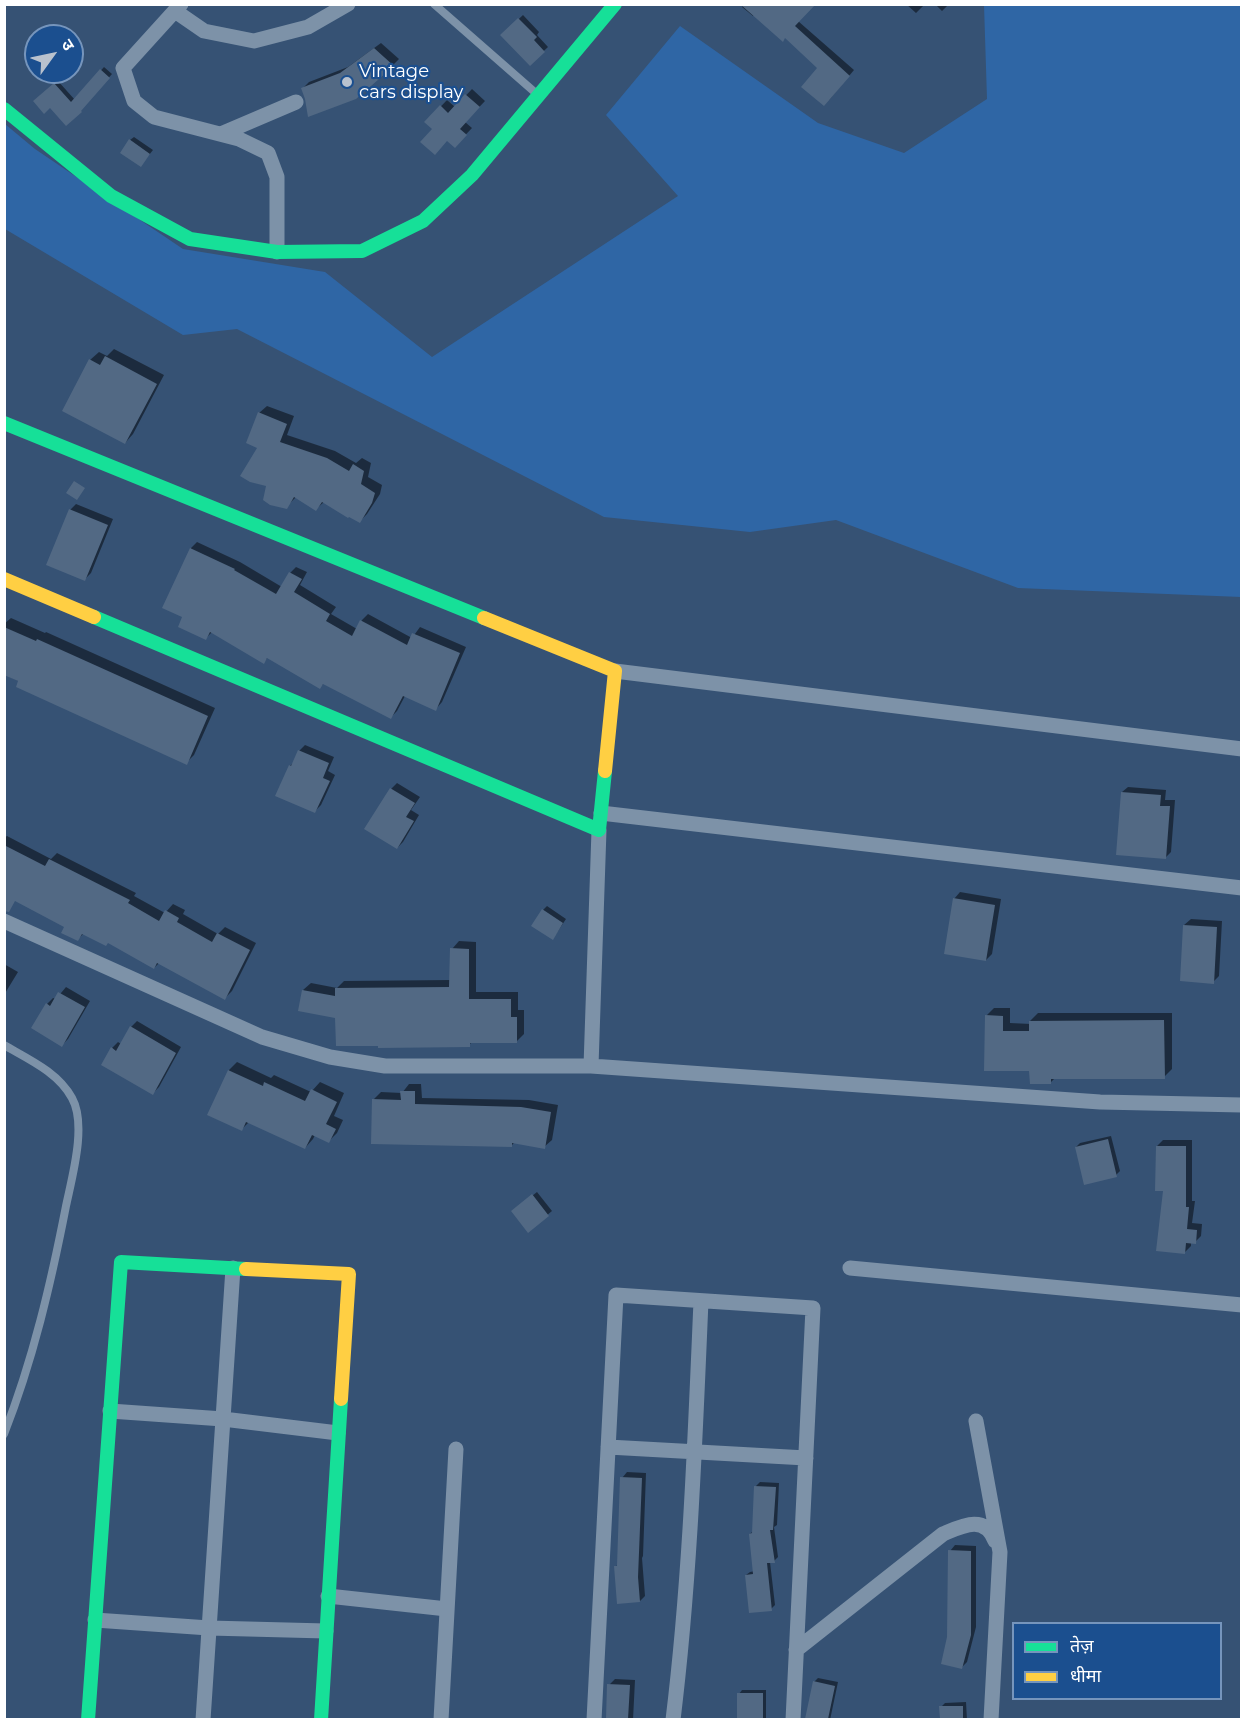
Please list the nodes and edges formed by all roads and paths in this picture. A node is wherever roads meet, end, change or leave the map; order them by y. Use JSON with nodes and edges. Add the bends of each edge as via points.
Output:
{"nodes":[{"id":1,"x":348,"y":4,"type":"edge"},
{"id":2,"x":434,"y":4,"type":"edge"},
{"id":3,"x":615,"y":4,"type":"edge"},
{"id":4,"x":178,"y":8,"type":"edge"},
{"id":5,"x":539,"y":96,"type":"junction"},
{"id":6,"x":296,"y":102,"type":"dead end"},
{"id":7,"x":4,"y":109,"type":"edge"},
{"id":8,"x":221,"y":134,"type":"junction"},
{"id":9,"x":277,"y":252,"type":"junction"},
{"id":10,"x":4,"y":423,"type":"edge"},
{"id":11,"x":4,"y":579,"type":"edge"},
{"id":12,"x":615,"y":671,"type":"junction"},
{"id":13,"x":1242,"y":749,"type":"edge"},
{"id":14,"x":601,"y":813,"type":"junction"},
{"id":15,"x":599,"y":830,"type":"junction"},
{"id":16,"x":1242,"y":888,"type":"edge"},
{"id":17,"x":4,"y":921,"type":"edge"},
{"id":18,"x":4,"y":1045,"type":"edge"},
{"id":19,"x":591,"y":1066,"type":"junction"},
{"id":20,"x":1242,"y":1105,"type":"edge"},
{"id":21,"x":233,"y":1268,"type":"junction"},
{"id":22,"x":850,"y":1268,"type":"dead end"},
{"id":23,"x":701,"y":1301,"type":"junction"},
{"id":24,"x":1242,"y":1305,"type":"edge"},
{"id":25,"x":110,"y":1412,"type":"junction"},
{"id":26,"x":223,"y":1419,"type":"junction"},
{"id":27,"x":976,"y":1421,"type":"dead end"},
{"id":28,"x":338,"y":1433,"type":"junction"},
{"id":29,"x":4,"y":1434,"type":"edge"},
{"id":30,"x":608,"y":1446,"type":"junction"},
{"id":31,"x":456,"y":1449,"type":"dead end"},
{"id":32,"x":695,"y":1451,"type":"junction"},
{"id":33,"x":806,"y":1458,"type":"junction"},
{"id":34,"x":1000,"y":1552,"type":"junction"},
{"id":35,"x":328,"y":1596,"type":"junction"},
{"id":36,"x":447,"y":1609,"type":"junction"},
{"id":37,"x":95,"y":1620,"type":"junction"},
{"id":38,"x":209,"y":1628,"type":"junction"},
{"id":39,"x":326,"y":1631,"type":"junction"},
{"id":40,"x":796,"y":1650,"type":"junction"},
{"id":41,"x":88,"y":1719,"type":"edge"},
{"id":42,"x":203,"y":1719,"type":"edge"},
{"id":43,"x":321,"y":1719,"type":"edge"},
{"id":44,"x":441,"y":1719,"type":"edge"},
{"id":45,"x":594,"y":1719,"type":"edge"},
{"id":46,"x":673,"y":1719,"type":"edge"},
{"id":47,"x":793,"y":1719,"type":"edge"},
{"id":48,"x":991,"y":1719,"type":"edge"}],
"edges":[{"from":1,"to":4,"type":"street","via":[[308,27],[255,41],[204,31]]},
{"from":2,"to":5,"type":"lane"},
{"from":3,"to":5,"type":"street"},
{"from":4,"to":8,"type":"street","via":[[123,68],[134,101],[154,117]]},
{"from":5,"to":9,"type":"street","via":[[472,175],[423,221],[362,251]]},
{"from":6,"to":8,"type":"street"},
{"from":7,"to":9,"type":"street","via":[[111,196],[190,239]]},
{"from":8,"to":9,"type":"street","via":[[268,153],[277,177]]},
{"from":10,"to":12,"type":"street"},
{"from":11,"to":15,"type":"street"},
{"from":12,"to":13,"type":"street"},
{"from":12,"to":14,"type":"street"},
{"from":14,"to":15,"type":"street"},
{"from":14,"to":16,"type":"street"},
{"from":15,"to":19,"type":"street"},
{"from":17,"to":19,"type":"street","via":[[262,1037],[330,1057],[385,1066]]},
{"from":18,"to":29,"type":"lane","via":[[57,1078],[73,1099],[78,1122],[77,1149],[54,1270],[22,1389]]},
{"from":19,"to":20,"type":"street","via":[[1100,1102]]},
{"from":21,"to":25,"type":"street","via":[[121,1262]]},
{"from":21,"to":26,"type":"street"},
{"from":21,"to":28,"type":"street","via":[[349,1274]]},
{"from":22,"to":24,"type":"street"},
{"from":23,"to":30,"type":"street","via":[[616,1295]]},
{"from":23,"to":32,"type":"street"},
{"from":23,"to":33,"type":"street","via":[[813,1308]]},
{"from":25,"to":26,"type":"street"},
{"from":25,"to":37,"type":"street"},
{"from":26,"to":28,"type":"street"},
{"from":26,"to":38,"type":"street"},
{"from":27,"to":34,"type":"street"},
{"from":28,"to":35,"type":"street"},
{"from":30,"to":32,"type":"street"},
{"from":30,"to":45,"type":"street"},
{"from":31,"to":36,"type":"street"},
{"from":32,"to":33,"type":"street"},
{"from":32,"to":46,"type":"street"},
{"from":33,"to":40,"type":"street"},
{"from":34,"to":40,"type":"street","via":[[993,1533],[982,1525],[968,1524],[943,1534]]},
{"from":34,"to":48,"type":"street"},
{"from":35,"to":36,"type":"street"},
{"from":35,"to":39,"type":"street"},
{"from":36,"to":44,"type":"street"},
{"from":37,"to":38,"type":"street"},
{"from":37,"to":41,"type":"street"},
{"from":38,"to":39,"type":"street"},
{"from":38,"to":42,"type":"street"},
{"from":39,"to":43,"type":"street"},
{"from":40,"to":47,"type":"street"}]}
